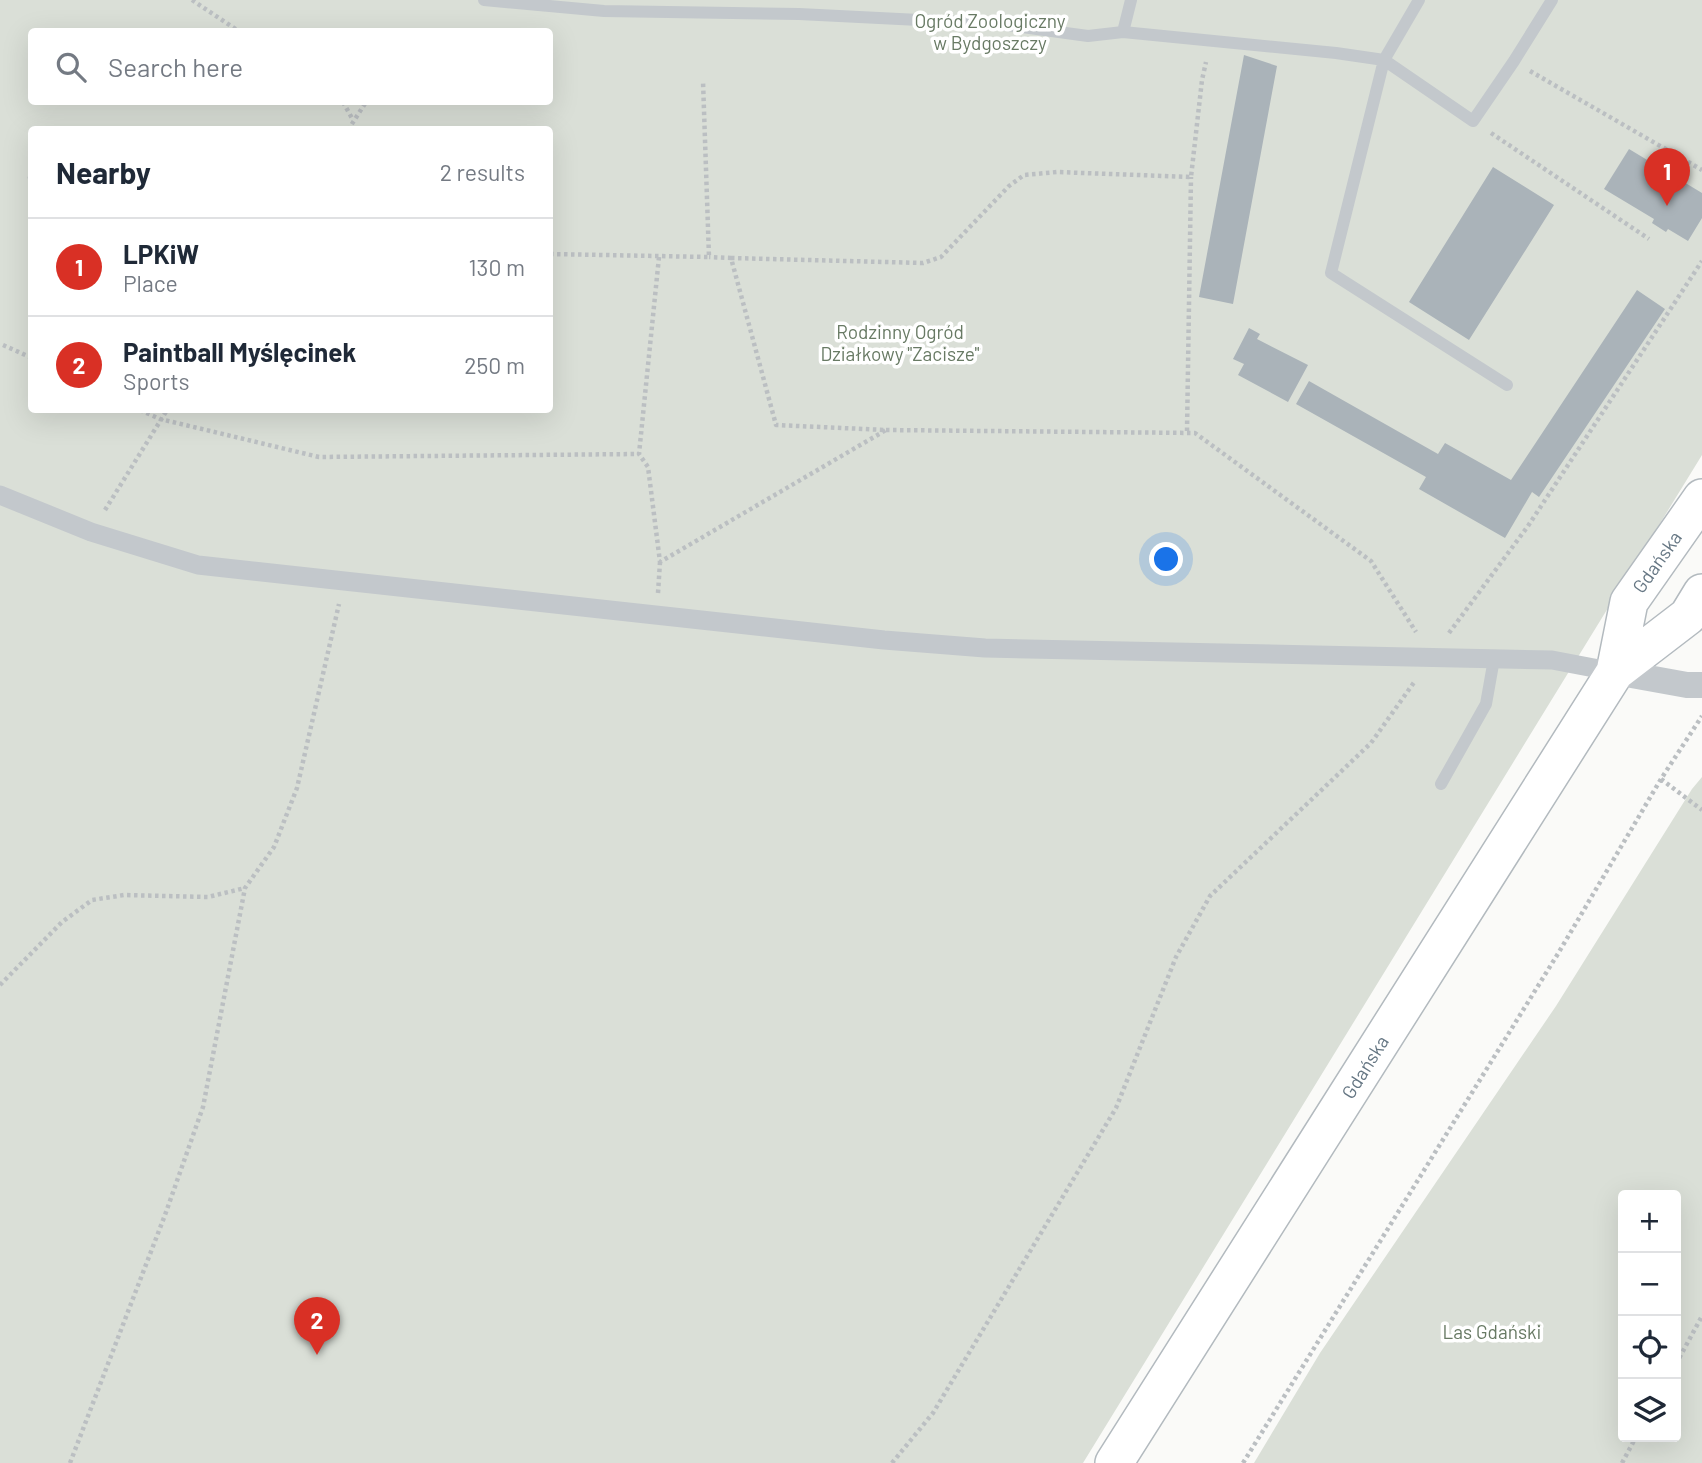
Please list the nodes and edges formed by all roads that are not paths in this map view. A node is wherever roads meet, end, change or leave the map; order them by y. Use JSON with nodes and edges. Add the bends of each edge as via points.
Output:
{"nodes":[{"id":1,"x":484,"y":0,"type":"edge"},
{"id":2,"x":1131,"y":0,"type":"edge"},
{"id":3,"x":1419,"y":0,"type":"edge"},
{"id":4,"x":1552,"y":0,"type":"edge"},
{"id":5,"x":1124,"y":32,"type":"junction"},
{"id":6,"x":1384,"y":60,"type":"junction"},
{"id":7,"x":1507,"y":385,"type":"dead end"},
{"id":8,"x":0,"y":495,"type":"edge"},
{"id":9,"x":1702,"y":498,"type":"edge"},
{"id":10,"x":1702,"y":593,"type":"edge"},
{"id":11,"x":1494,"y":659,"type":"junction"},
{"id":12,"x":1615,"y":672,"type":"junction"},
{"id":13,"x":1702,"y":685,"type":"edge"},
{"id":14,"x":1441,"y":784,"type":"dead end"},
{"id":15,"x":1114,"y":1463,"type":"edge"}],
"edges":[{"from":1,"to":5,"type":"lane","via":[[604,11],[799,13],[999,24],[1088,36]]},
{"from":2,"to":5,"type":"lane"},
{"from":3,"to":6,"type":"lane"},
{"from":4,"to":6,"type":"lane","via":[[1473,121]]},
{"from":5,"to":6,"type":"lane"},
{"from":6,"to":7,"type":"lane","via":[[1331,273]]},
{"from":8,"to":11,"type":"street","via":[[91,532],[198,565],[985,648]]},
{"from":9,"to":12,"type":"main road","name":"Gdańska","via":[[1629,602]]},
{"from":10,"to":12,"type":"main road","name":"Gdańska","via":[[1688,616]]},
{"from":11,"to":12,"type":"street","via":[[1552,660]]},
{"from":11,"to":14,"type":"lane","via":[[1486,704]]},
{"from":12,"to":13,"type":"street"},
{"from":12,"to":15,"type":"main road","name":"Gdańska"}]}
